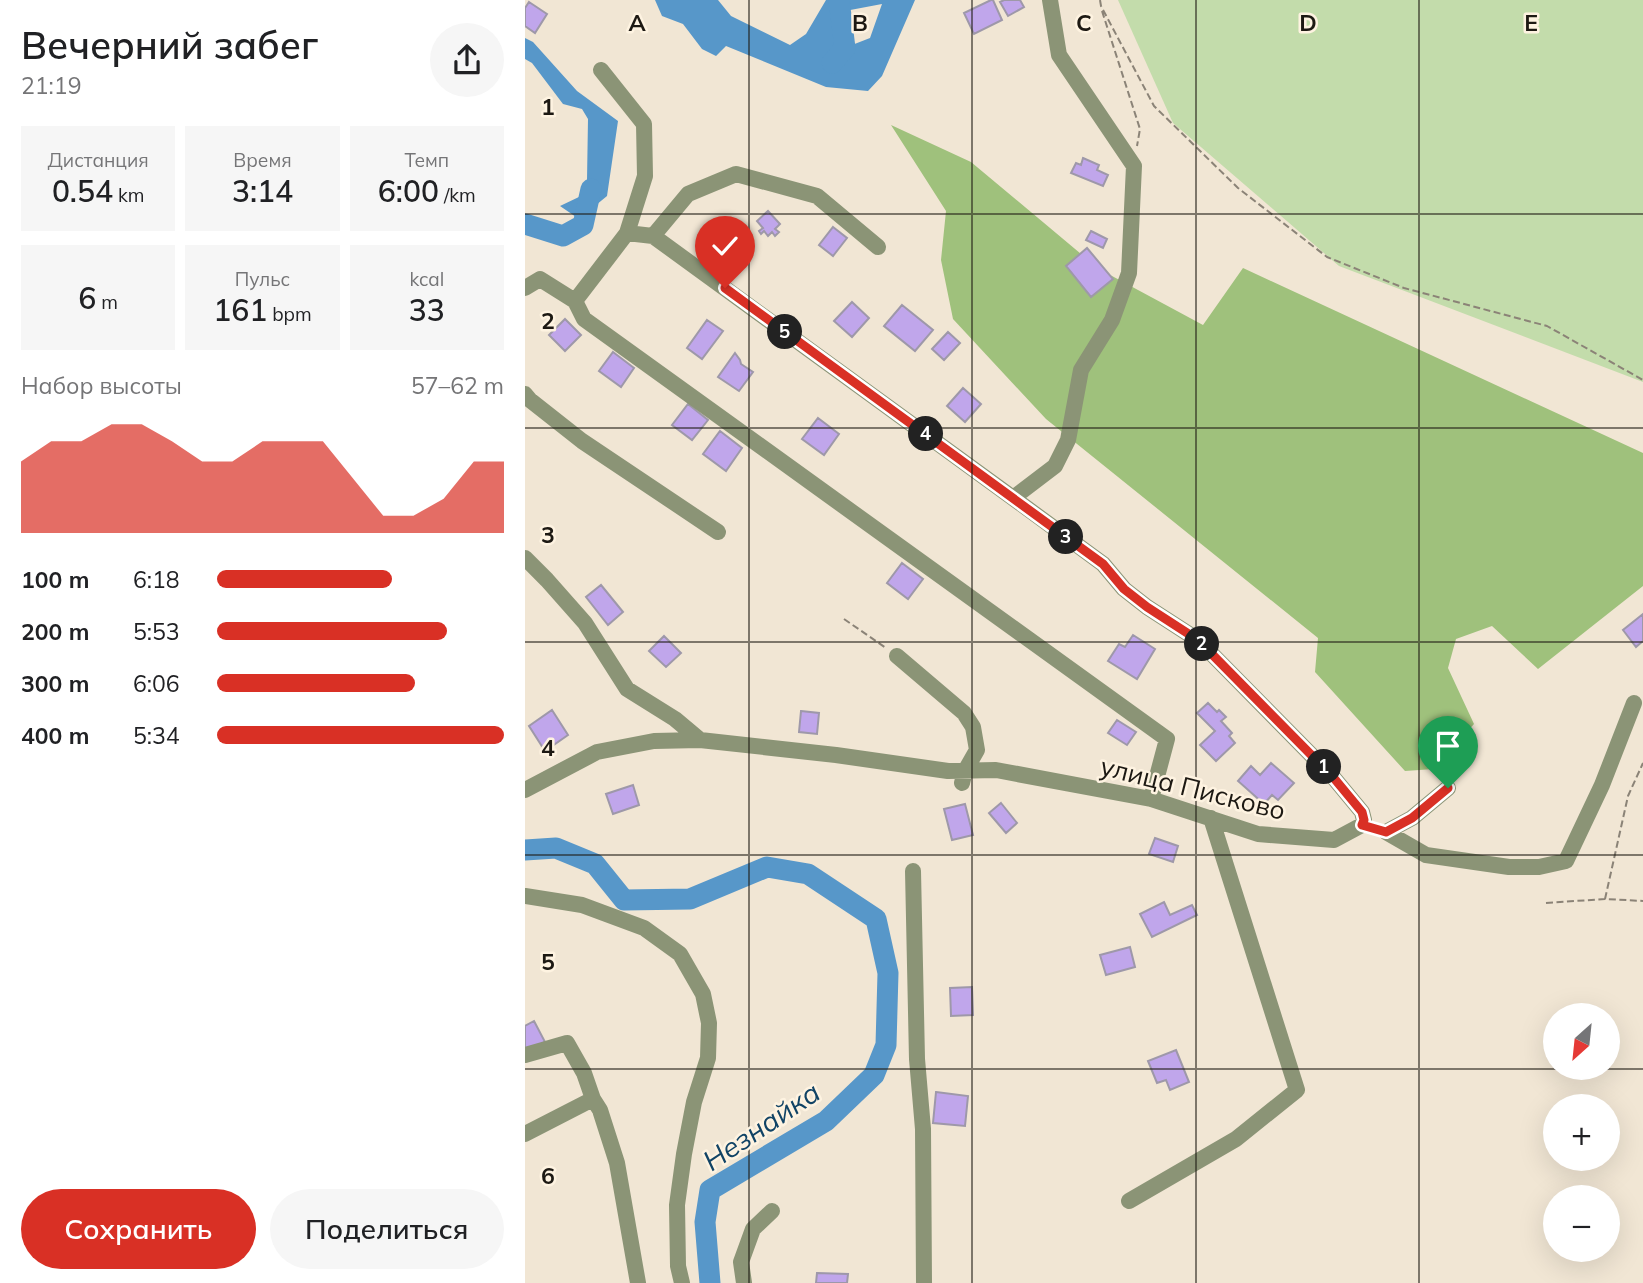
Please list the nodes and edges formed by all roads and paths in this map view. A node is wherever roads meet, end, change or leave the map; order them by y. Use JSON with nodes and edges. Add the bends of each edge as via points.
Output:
{"nodes":[{"id":1,"x":1050,"y":0,"type":"edge"},
{"id":2,"x":1100,"y":0,"type":"edge"},
{"id":3,"x":1101,"y":6,"type":"junction"},
{"id":4,"x":601,"y":70,"type":"dead end"},
{"id":5,"x":1134,"y":166,"type":"junction"},
{"id":6,"x":627,"y":233,"type":"junction"},
{"id":7,"x":653,"y":236,"type":"junction"},
{"id":8,"x":878,"y":247,"type":"dead end"},
{"id":9,"x":525,"y":288,"type":"edge"},
{"id":10,"x":575,"y":301,"type":"junction"},
{"id":11,"x":1643,"y":380,"type":"edge"},
{"id":12,"x":525,"y":394,"type":"edge"},
{"id":13,"x":1013,"y":498,"type":"junction"},
{"id":14,"x":718,"y":532,"type":"dead end"},
{"id":15,"x":525,"y":558,"type":"edge"},
{"id":16,"x":844,"y":619,"type":"dead end"},
{"id":17,"x":897,"y":656,"type":"joint"},
{"id":18,"x":1634,"y":704,"type":"dead end"},
{"id":19,"x":700,"y":740,"type":"junction"},
{"id":20,"x":1643,"y":763,"type":"edge"},
{"id":21,"x":964,"y":777,"type":"junction"},
{"id":22,"x":1448,"y":788,"type":"dead end"},
{"id":23,"x":525,"y":790,"type":"edge"},
{"id":24,"x":1151,"y":799,"type":"junction"},
{"id":25,"x":1211,"y":818,"type":"junction"},
{"id":26,"x":1362,"y":825,"type":"junction"},
{"id":27,"x":1386,"y":832,"type":"junction"},
{"id":28,"x":913,"y":871,"type":"dead end"},
{"id":29,"x":525,"y":897,"type":"edge"},
{"id":30,"x":1605,"y":899,"type":"junction"},
{"id":31,"x":1643,"y":901,"type":"edge"},
{"id":32,"x":1546,"y":903,"type":"dead end"},
{"id":33,"x":525,"y":1055,"type":"edge"},
{"id":34,"x":593,"y":1098,"type":"junction"},
{"id":35,"x":525,"y":1135,"type":"edge"},
{"id":36,"x":1129,"y":1201,"type":"dead end"},
{"id":37,"x":772,"y":1211,"type":"dead end"},
{"id":38,"x":638,"y":1283,"type":"edge"},
{"id":39,"x":682,"y":1283,"type":"edge"},
{"id":40,"x":744,"y":1283,"type":"edge"},
{"id":41,"x":924,"y":1283,"type":"edge"}],
"edges":[{"from":1,"to":5,"type":"street","via":[[1059,55]]},
{"from":2,"to":3,"type":"path"},
{"from":3,"to":5,"type":"path","via":[[1140,129]]},
{"from":3,"to":11,"type":"path","via":[[1154,106],[1238,188],[1327,257],[1404,288],[1547,326]]},
{"from":4,"to":6,"type":"street","via":[[644,124],[645,176]]},
{"from":5,"to":13,"type":"street","via":[[1129,273],[1112,320],[1081,370],[1068,440],[1055,466]]},
{"from":6,"to":7,"type":"street"},
{"from":6,"to":10,"type":"street"},
{"from":7,"to":8,"type":"street","via":[[688,194],[736,174],[817,196]]},
{"from":7,"to":13,"type":"street"},
{"from":9,"to":10,"type":"street","via":[[540,279]]},
{"from":10,"to":24,"type":"street","via":[[584,319],[1167,739]]},
{"from":12,"to":14,"type":"street","via":[[582,441]]},
{"from":13,"to":26,"type":"street","via":[[1103,564],[1147,607],[1198,640],[1333,777],[1362,812]]},
{"from":15,"to":19,"type":"street","via":[[585,623],[627,689]]},
{"from":16,"to":17,"type":"path"},
{"from":17,"to":21,"type":"street","via":[[964,713],[974,727],[977,750]]},
{"from":18,"to":27,"type":"street","via":[[1566,861],[1509,867],[1426,855]]},
{"from":19,"to":21,"type":"street","name":"улица Писково","via":[[948,771]]},
{"from":19,"to":23,"type":"street","name":"улица Писково","via":[[654,741],[597,752]]},
{"from":20,"to":30,"type":"path","via":[[1628,796]]},
{"from":21,"to":24,"type":"street","name":"улица Писково","via":[[996,770]]},
{"from":22,"to":27,"type":"street","via":[[1412,818]]},
{"from":24,"to":25,"type":"street","name":"улица Писково"},
{"from":25,"to":26,"type":"street","name":"улица Писково","via":[[1258,834],[1334,840]]},
{"from":25,"to":36,"type":"street","via":[[1297,1090],[1236,1139]]},
{"from":26,"to":27,"type":"street"},
{"from":28,"to":41,"type":"street"},
{"from":29,"to":39,"type":"street","via":[[582,905],[644,928],[680,954],[703,994],[709,1023],[708,1058],[694,1102],[677,1205]]},
{"from":30,"to":31,"type":"path"},
{"from":30,"to":32,"type":"path"},
{"from":33,"to":34,"type":"street","via":[[567,1043]]},
{"from":34,"to":35,"type":"street"},
{"from":34,"to":38,"type":"street","via":[[617,1163]]},
{"from":37,"to":40,"type":"street","via":[[753,1229],[741,1262]]}]}
